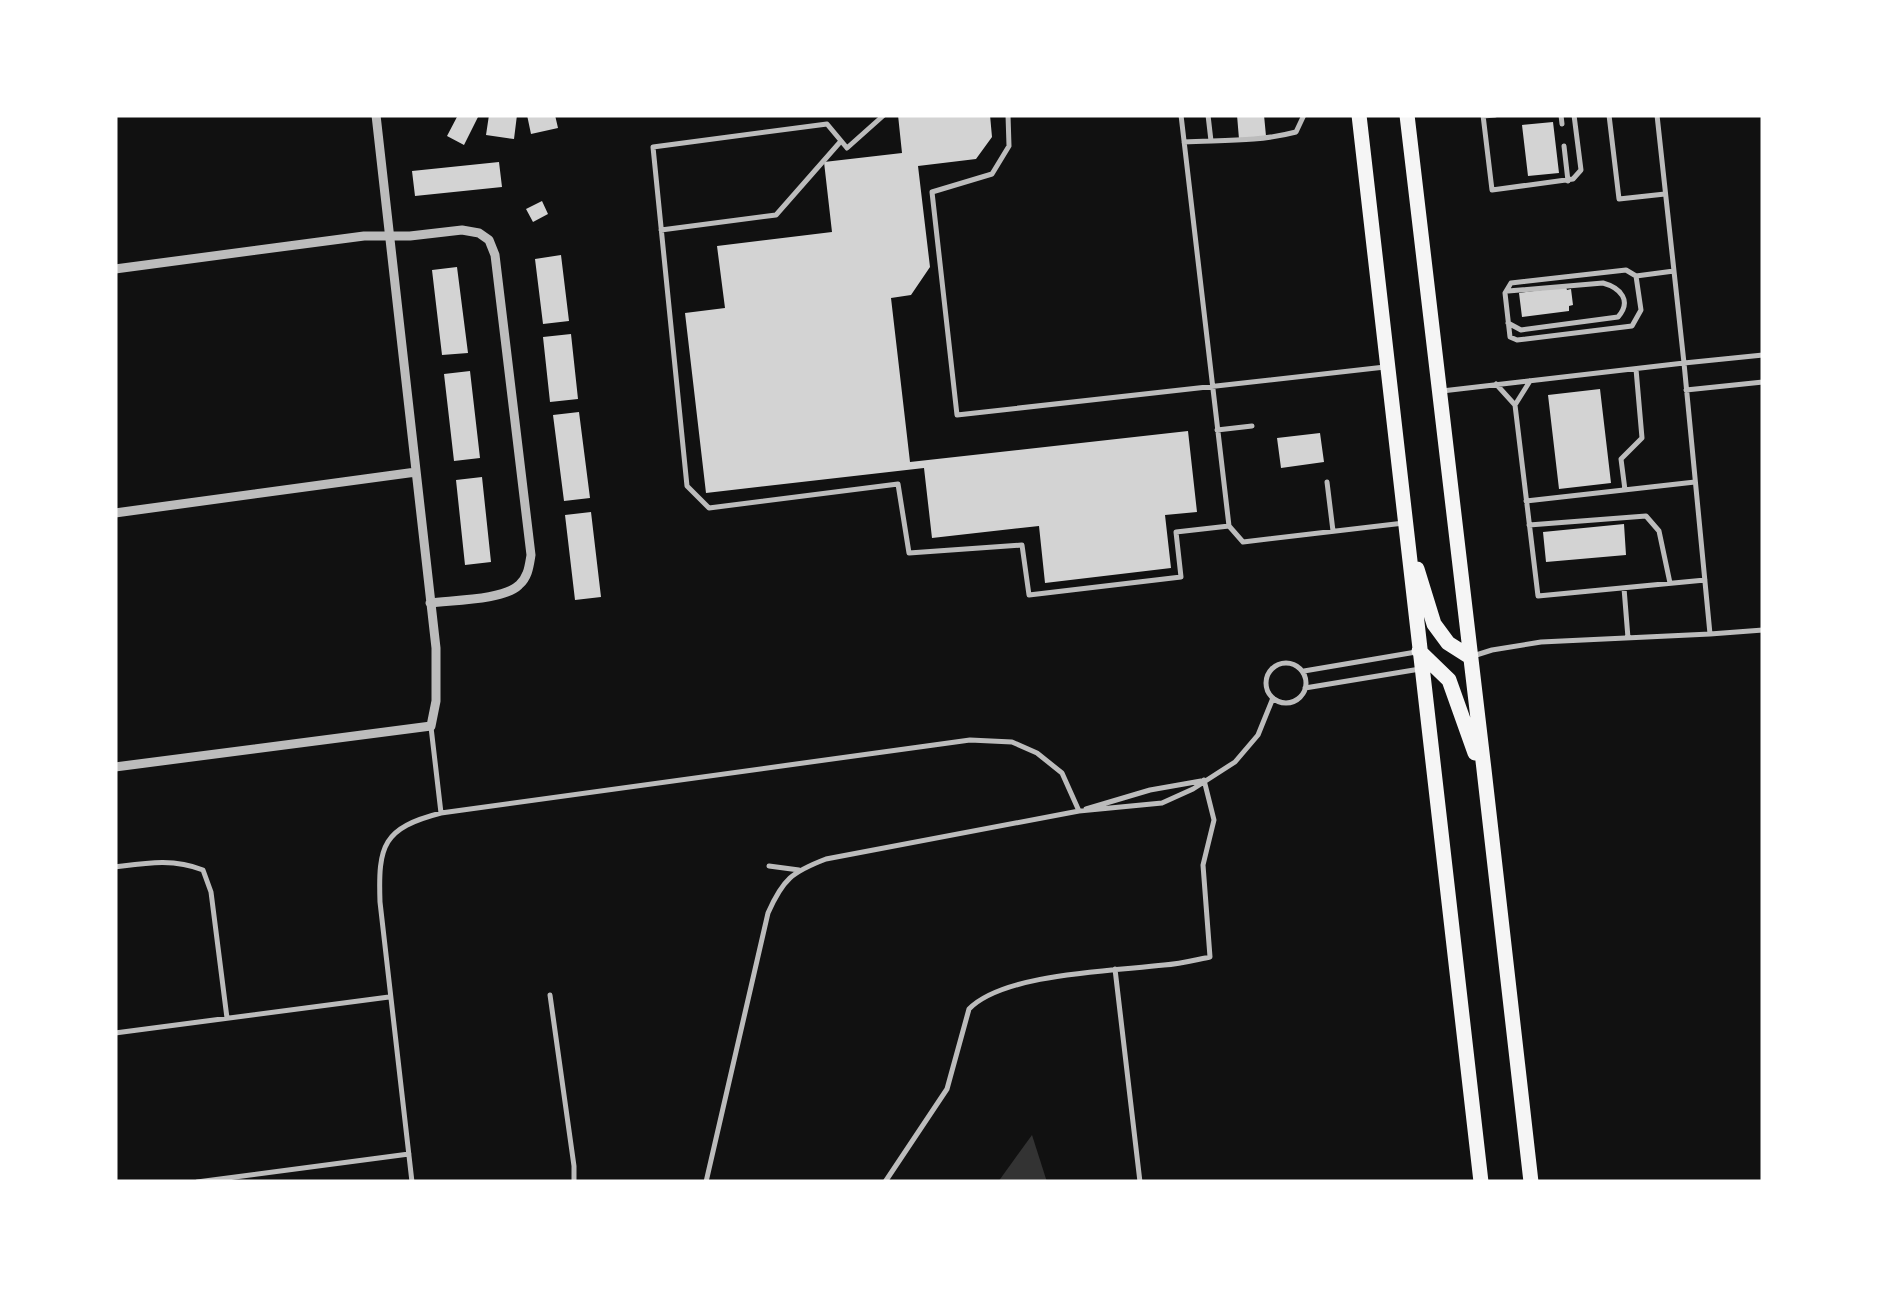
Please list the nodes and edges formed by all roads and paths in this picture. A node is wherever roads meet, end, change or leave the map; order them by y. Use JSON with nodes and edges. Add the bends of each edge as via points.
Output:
{"nodes":[{"id":1,"x":376,"y":115,"type":"edge"},
{"id":2,"x":884,"y":115,"type":"edge"},
{"id":3,"x":1008,"y":115,"type":"edge"},
{"id":4,"x":1181,"y":115,"type":"edge"},
{"id":5,"x":1208,"y":115,"type":"edge"},
{"id":6,"x":1304,"y":115,"type":"edge"},
{"id":7,"x":1359,"y":115,"type":"edge"},
{"id":8,"x":1408,"y":115,"type":"edge"},
{"id":9,"x":1496,"y":115,"type":"edge"},
{"id":10,"x":1561,"y":115,"type":"edge"},
{"id":11,"x":1574,"y":115,"type":"edge"},
{"id":12,"x":1609,"y":115,"type":"edge"},
{"id":13,"x":1657,"y":115,"type":"edge"},
{"id":14,"x":1483,"y":116,"type":"edge"},
{"id":15,"x":1562,"y":124,"type":"dead end"},
{"id":16,"x":841,"y":141,"type":"junction"},
{"id":17,"x":1211,"y":141,"type":"junction"},
{"id":18,"x":1184,"y":142,"type":"junction"},
{"id":19,"x":1564,"y":146,"type":"dead end"},
{"id":20,"x":1568,"y":180,"type":"junction"},
{"id":21,"x":1666,"y":194,"type":"junction"},
{"id":22,"x":661,"y":230,"type":"junction"},
{"id":23,"x":391,"y":236,"type":"junction"},
{"id":24,"x":115,"y":269,"type":"edge"},
{"id":25,"x":1674,"y":271,"type":"junction"},
{"id":26,"x":1636,"y":276,"type":"junction"},
{"id":27,"x":1506,"y":291,"type":"junction"},
{"id":28,"x":1508,"y":323,"type":"junction"},
{"id":29,"x":1763,"y":355,"type":"edge"},
{"id":30,"x":1684,"y":363,"type":"junction"},
{"id":31,"x":1386,"y":367,"type":"junction"},
{"id":32,"x":1636,"y":369,"type":"junction"},
{"id":33,"x":1530,"y":380,"type":"junction"},
{"id":34,"x":1763,"y":382,"type":"edge"},
{"id":35,"x":1496,"y":384,"type":"junction"},
{"id":36,"x":1212,"y":388,"type":"junction"},
{"id":37,"x":1686,"y":390,"type":"junction"},
{"id":38,"x":1439,"y":391,"type":"junction"},
{"id":39,"x":1515,"y":405,"type":"junction"},
{"id":40,"x":1252,"y":426,"type":"dead end"},
{"id":41,"x":1218,"y":430,"type":"junction"},
{"id":42,"x":416,"y":472,"type":"junction"},
{"id":43,"x":1328,"y":482,"type":"dead end"},
{"id":44,"x":1695,"y":482,"type":"junction"},
{"id":45,"x":1625,"y":490,"type":"junction"},
{"id":46,"x":1526,"y":501,"type":"junction"},
{"id":47,"x":115,"y":513,"type":"edge"},
{"id":48,"x":1529,"y":525,"type":"junction"},
{"id":49,"x":1229,"y":526,"type":"junction"},
{"id":50,"x":1405,"y":527,"type":"junction"},
{"id":51,"x":1333,"y":531,"type":"junction"},
{"id":52,"x":1704,"y":580,"type":"junction"},
{"id":53,"x":1670,"y":584,"type":"junction"},
{"id":54,"x":1624,"y":588,"type":"junction"},
{"id":55,"x":430,"y":602,"type":"junction"},
{"id":56,"x":1763,"y":630,"type":"edge"},
{"id":57,"x":1710,"y":634,"type":"junction"},
{"id":58,"x":1628,"y":638,"type":"junction"},
{"id":59,"x":1419,"y":651,"type":"junction"},
{"id":60,"x":1470,"y":657,"type":"junction"},
{"id":61,"x":1421,"y":668,"type":"junction"},
{"id":62,"x":1303,"y":672,"type":"junction"},
{"id":63,"x":1305,"y":688,"type":"junction"},
{"id":64,"x":1273,"y":698,"type":"junction"},
{"id":65,"x":431,"y":726,"type":"junction"},
{"id":66,"x":115,"y":767,"type":"edge"},
{"id":67,"x":1204,"y":780,"type":"junction"},
{"id":68,"x":1487,"y":785,"type":"junction"},
{"id":69,"x":1079,"y":811,"type":"junction"},
{"id":70,"x":440,"y":813,"type":"junction"},
{"id":71,"x":769,"y":866,"type":"dead end"},
{"id":72,"x":115,"y":867,"type":"edge"},
{"id":73,"x":799,"y":870,"type":"junction"},
{"id":74,"x":1115,"y":969,"type":"junction"},
{"id":75,"x":389,"y":996,"type":"junction"},
{"id":76,"x":550,"y":996,"type":"dead end"},
{"id":77,"x":227,"y":1018,"type":"junction"},
{"id":78,"x":115,"y":1034,"type":"edge"},
{"id":79,"x":410,"y":1154,"type":"junction"},
{"id":80,"x":196,"y":1182,"type":"edge"},
{"id":81,"x":412,"y":1182,"type":"edge"},
{"id":82,"x":574,"y":1182,"type":"edge"},
{"id":83,"x":706,"y":1182,"type":"edge"},
{"id":84,"x":885,"y":1182,"type":"edge"},
{"id":85,"x":1140,"y":1182,"type":"edge"},
{"id":86,"x":1481,"y":1182,"type":"edge"},
{"id":87,"x":1531,"y":1182,"type":"edge"}],
"edges":[{"from":1,"to":23,"type":"street"},
{"from":2,"to":16,"type":"lane","via":[[847,148]]},
{"from":3,"to":36,"type":"lane","via":[[1009,146],[992,174],[932,192],[957,415]]},
{"from":4,"to":18,"type":"lane"},
{"from":5,"to":17,"type":"lane"},
{"from":6,"to":17,"type":"lane","via":[[1296,132]]},
{"from":7,"to":31,"type":"highway"},
{"from":8,"to":38,"type":"highway"},
{"from":9,"to":14,"type":"lane"},
{"from":10,"to":15,"type":"lane"},
{"from":11,"to":20,"type":"lane","via":[[1581,170]]},
{"from":12,"to":21,"type":"lane","via":[[1619,199]]},
{"from":13,"to":21,"type":"lane"},
{"from":14,"to":20,"type":"lane","via":[[1492,190]]},
{"from":16,"to":22,"type":"lane","via":[[776,215]]},
{"from":16,"to":22,"type":"lane","via":[[827,124],[653,147]]},
{"from":17,"to":18,"type":"lane"},
{"from":18,"to":36,"type":"lane"},
{"from":19,"to":20,"type":"lane"},
{"from":21,"to":25,"type":"lane"},
{"from":22,"to":49,"type":"lane","via":[[687,486],[709,508],[898,484],[909,553],[1022,545],[1028,595],[1181,577],[1176,532]]},
{"from":23,"to":24,"type":"street"},
{"from":23,"to":42,"type":"street"},
{"from":23,"to":55,"type":"street","via":[[462,230],[490,240],[532,556],[517,588]]},
{"from":25,"to":26,"type":"lane"},
{"from":25,"to":30,"type":"lane"},
{"from":26,"to":27,"type":"lane","via":[[1626,270],[1511,283]]},
{"from":26,"to":28,"type":"lane","via":[[1641,310],[1632,326],[1517,340]]},
{"from":27,"to":28,"type":"lane"},
{"from":27,"to":28,"type":"lane","via":[[1604,284],[1615,286],[1625,301],[1618,317],[1520,330]]},
{"from":29,"to":30,"type":"lane"},
{"from":30,"to":32,"type":"lane"},
{"from":30,"to":37,"type":"lane"},
{"from":31,"to":36,"type":"lane"},
{"from":31,"to":50,"type":"highway"},
{"from":32,"to":33,"type":"lane"},
{"from":32,"to":45,"type":"lane","via":[[1642,438],[1621,459]]},
{"from":33,"to":35,"type":"lane"},
{"from":33,"to":39,"type":"lane"},
{"from":34,"to":37,"type":"lane"},
{"from":35,"to":38,"type":"lane"},
{"from":35,"to":39,"type":"lane"},
{"from":36,"to":41,"type":"lane"},
{"from":37,"to":44,"type":"lane"},
{"from":38,"to":60,"type":"highway"},
{"from":39,"to":46,"type":"lane"},
{"from":40,"to":41,"type":"lane"},
{"from":41,"to":49,"type":"lane"},
{"from":42,"to":47,"type":"street"},
{"from":42,"to":55,"type":"street"},
{"from":43,"to":51,"type":"lane"},
{"from":44,"to":45,"type":"lane"},
{"from":44,"to":52,"type":"lane"},
{"from":45,"to":46,"type":"lane"},
{"from":46,"to":48,"type":"lane"},
{"from":48,"to":53,"type":"lane","via":[[1646,516],[1659,531]]},
{"from":48,"to":54,"type":"lane","via":[[1538,596]]},
{"from":49,"to":51,"type":"lane","via":[[1243,542]]},
{"from":50,"to":51,"type":"lane"},
{"from":50,"to":59,"type":"highway"},
{"from":50,"to":60,"type":"highway","via":[[1434,624]]},
{"from":52,"to":53,"type":"lane"},
{"from":52,"to":57,"type":"lane"},
{"from":53,"to":54,"type":"lane"},
{"from":54,"to":58,"type":"lane"},
{"from":55,"to":65,"type":"street","via":[[436,648]]},
{"from":56,"to":57,"type":"lane"},
{"from":57,"to":58,"type":"lane"},
{"from":58,"to":60,"type":"lane","via":[[1541,642]]},
{"from":59,"to":61,"type":"highway"},
{"from":59,"to":62,"type":"lane"},
{"from":59,"to":68,"type":"highway","via":[[1450,680]]},
{"from":60,"to":68,"type":"highway"},
{"from":61,"to":63,"type":"lane"},
{"from":61,"to":86,"type":"highway"},
{"from":62,"to":63,"type":"lane"},
{"from":62,"to":64,"type":"lane","via":[[1292,663],[1272,668],[1266,686]]},
{"from":63,"to":64,"type":"lane","via":[[1292,702]]},
{"from":64,"to":67,"type":"lane","via":[[1258,735],[1235,762]]},
{"from":65,"to":66,"type":"street"},
{"from":65,"to":70,"type":"lane"},
{"from":67,"to":69,"type":"lane"},
{"from":67,"to":69,"type":"lane","via":[[1162,803]]},
{"from":67,"to":74,"type":"lane","via":[[1214,820],[1203,866],[1210,957]]},
{"from":68,"to":87,"type":"highway"},
{"from":69,"to":70,"type":"lane","via":[[1062,773],[1037,753],[1012,742],[970,740]]},
{"from":69,"to":73,"type":"lane","via":[[826,859]]},
{"from":70,"to":75,"type":"lane","via":[[400,828],[379,867]]},
{"from":71,"to":73,"type":"lane"},
{"from":72,"to":77,"type":"lane","via":[[158,861],[202,870],[211,892]]},
{"from":73,"to":83,"type":"lane","via":[[778,890],[768,913]]},
{"from":74,"to":84,"type":"lane","via":[[1042,979],[978,1000],[969,1009],[946,1089]]},
{"from":74,"to":85,"type":"lane"},
{"from":75,"to":77,"type":"lane"},
{"from":75,"to":79,"type":"lane"},
{"from":76,"to":82,"type":"lane"},
{"from":77,"to":78,"type":"lane"},
{"from":79,"to":80,"type":"lane"},
{"from":79,"to":81,"type":"lane"}]}
